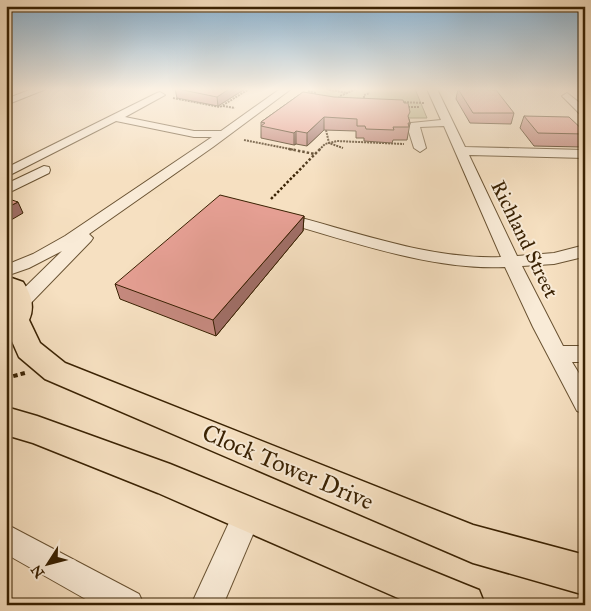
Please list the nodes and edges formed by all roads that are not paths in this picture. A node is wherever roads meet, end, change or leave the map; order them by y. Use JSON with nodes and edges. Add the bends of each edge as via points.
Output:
{"nodes":[{"id":1,"x":117,"y":118,"type":"edge"},
{"id":2,"x":247,"y":118,"type":"edge"},
{"id":3,"x":444,"y":118,"type":"edge"},
{"id":4,"x":112,"y":120,"type":"junction"},
{"id":5,"x":448,"y":123,"type":"junction"},
{"id":6,"x":224,"y":134,"type":"junction"},
{"id":7,"x":416,"y":146,"type":"road end"},
{"id":8,"x":204,"y":149,"type":"junction"},
{"id":9,"x":460,"y":151,"type":"junction"},
{"id":10,"x":585,"y":154,"type":"edge"},
{"id":11,"x":44,"y":170,"type":"dead end"},
{"id":12,"x":6,"y":173,"type":"edge"},
{"id":13,"x":6,"y":190,"type":"edge"},
{"id":14,"x":268,"y":205,"type":"edge"},
{"id":15,"x":107,"y":216,"type":"junction"},
{"id":16,"x":585,"y":250,"type":"edge"},
{"id":17,"x":512,"y":261,"type":"junction"},
{"id":18,"x":6,"y":271,"type":"edge"},
{"id":19,"x":13,"y":310,"type":"edge"},
{"id":20,"x":558,"y":354,"type":"junction"},
{"id":21,"x":585,"y":354,"type":"edge"},
{"id":22,"x":585,"y":404,"type":"edge"},
{"id":23,"x":6,"y":421,"type":"edge"},
{"id":24,"x":248,"y":513,"type":"junction"},
{"id":25,"x":6,"y":538,"type":"edge"},
{"id":26,"x":585,"y":576,"type":"edge"},
{"id":27,"x":128,"y":605,"type":"edge"},
{"id":28,"x":207,"y":605,"type":"edge"},
{"id":29,"x":464,"y":605,"type":"edge"}],
"edges":[{"from":1,"to":4,"type":"street"},
{"from":2,"to":6,"type":"street"},
{"from":3,"to":5,"type":"street","name":"Richland Street"},
{"from":4,"to":6,"type":"street","via":[[194,134]]},
{"from":4,"to":8,"type":"street","via":[[187,139]]},
{"from":4,"to":12,"type":"street"},
{"from":5,"to":7,"type":"street","via":[[415,125]]},
{"from":5,"to":9,"type":"street","name":"Richland Street"},
{"from":6,"to":8,"type":"street"},
{"from":8,"to":15,"type":"street"},
{"from":9,"to":10,"type":"street"},
{"from":9,"to":17,"type":"street","name":"Richland Street"},
{"from":11,"to":13,"type":"street"},
{"from":14,"to":17,"type":"street","via":[[415,252],[485,262]]},
{"from":15,"to":18,"type":"street","via":[[35,260]]},
{"from":15,"to":19,"type":"street"},
{"from":16,"to":17,"type":"street","via":[[546,260]]},
{"from":17,"to":20,"type":"street","name":"Richland Street"},
{"from":19,"to":26,"type":"main road","name":"Clock Tower Drive","via":[[29,350],[55,370],[473,544]]},
{"from":20,"to":21,"type":"street"},
{"from":20,"to":22,"type":"street","name":"Richland Street"},
{"from":23,"to":24,"type":"main road","via":[[162,477]]},
{"from":24,"to":28,"type":"street"},
{"from":24,"to":29,"type":"main road"},
{"from":25,"to":27,"type":"street"}]}
